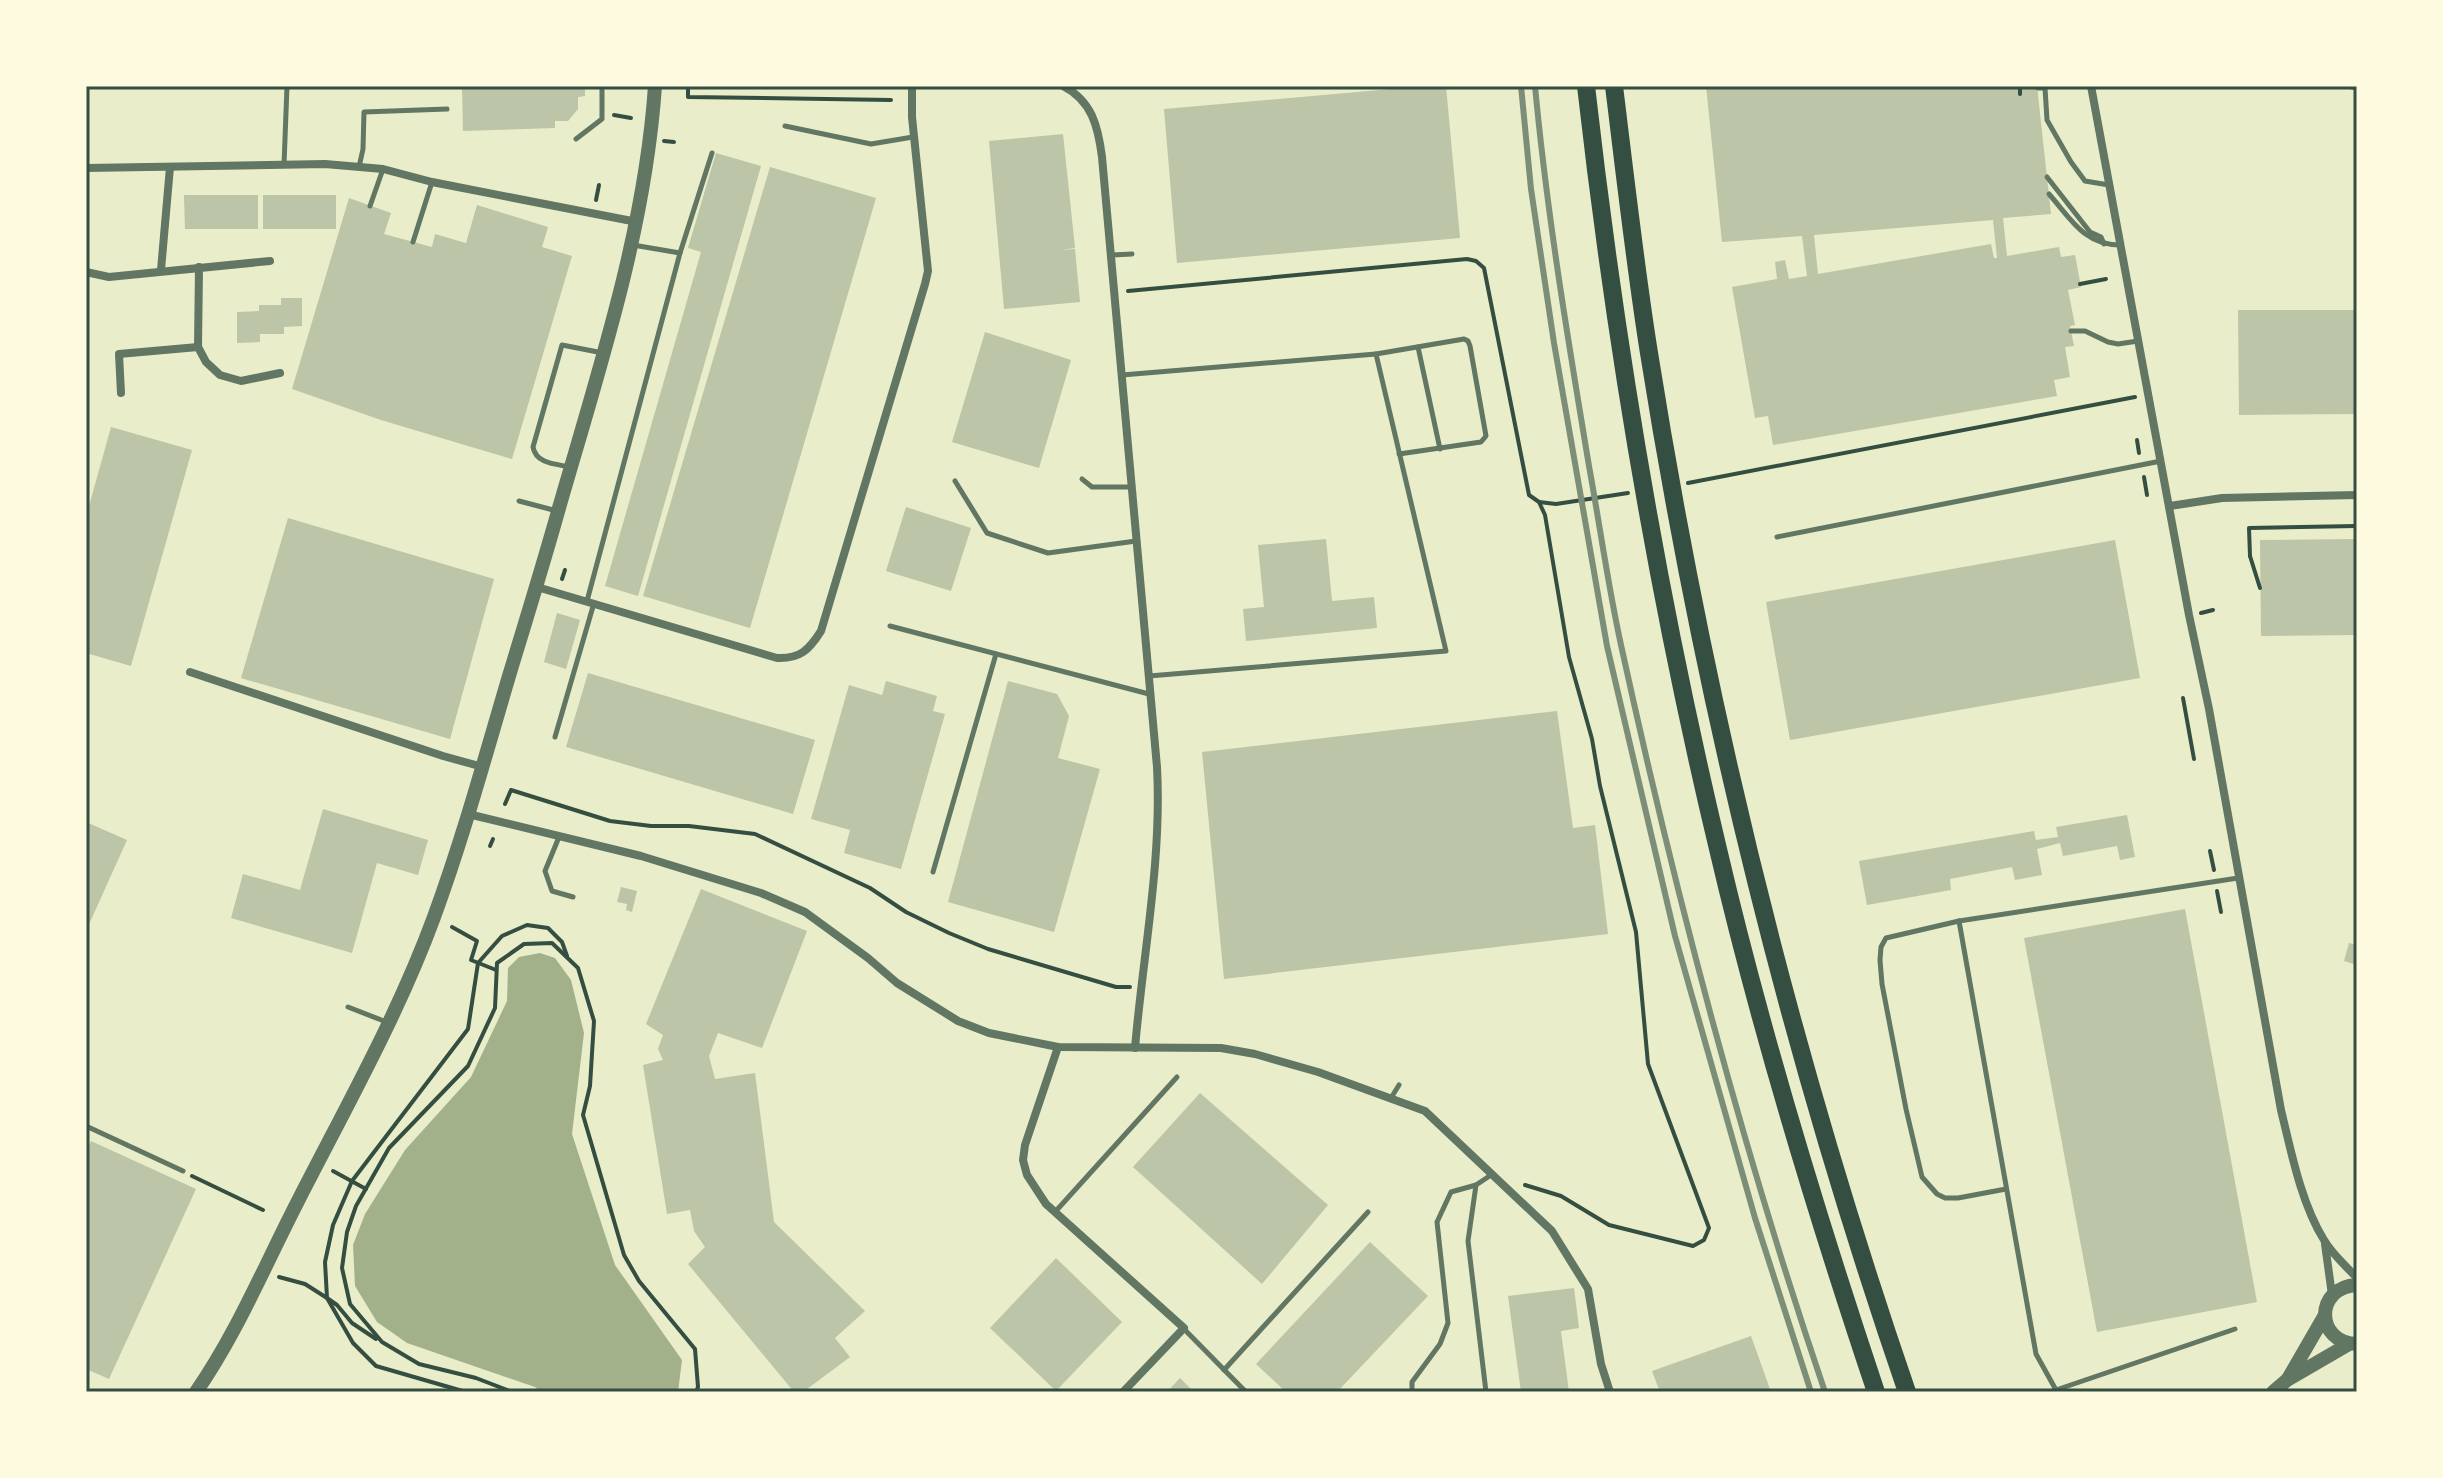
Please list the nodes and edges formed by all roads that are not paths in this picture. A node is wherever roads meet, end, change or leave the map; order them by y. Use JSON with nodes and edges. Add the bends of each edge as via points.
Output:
{"nodes":[{"id":1,"x":287,"y":86,"type":"edge"},
{"id":2,"x":602,"y":86,"type":"edge"},
{"id":3,"x":655,"y":86,"type":"edge"},
{"id":4,"x":912,"y":86,"type":"edge"},
{"id":5,"x":1586,"y":86,"type":"edge"},
{"id":6,"x":1614,"y":86,"type":"edge"},
{"id":7,"x":2091,"y":86,"type":"edge"},
{"id":8,"x":1067,"y":87,"type":"edge"},
{"id":9,"x":2038,"y":88,"type":"dead end"},
{"id":10,"x":447,"y":109,"type":"dead end"},
{"id":11,"x":785,"y":126,"type":"dead end"},
{"id":12,"x":914,"y":137,"type":"junction"},
{"id":13,"x":576,"y":139,"type":"dead end"},
{"id":14,"x":712,"y":153,"type":"dead end"},
{"id":15,"x":283,"y":165,"type":"junction"},
{"id":16,"x":170,"y":167,"type":"junction"},
{"id":17,"x":359,"y":167,"type":"junction"},
{"id":18,"x":86,"y":168,"type":"edge"},
{"id":19,"x":383,"y":169,"type":"junction"},
{"id":20,"x":2047,"y":177,"type":"dead end"},
{"id":21,"x":432,"y":182,"type":"junction"},
{"id":22,"x":2110,"y":185,"type":"junction"},
{"id":23,"x":2049,"y":194,"type":"dead end"},
{"id":24,"x":370,"y":206,"type":"dead end"},
{"id":25,"x":638,"y":222,"type":"junction"},
{"id":26,"x":413,"y":242,"type":"dead end"},
{"id":27,"x":632,"y":245,"type":"junction"},
{"id":28,"x":2105,"y":245,"type":"junction"},
{"id":29,"x":2121,"y":245,"type":"junction"},
{"id":30,"x":680,"y":253,"type":"junction"},
{"id":31,"x":1132,"y":254,"type":"dead end"},
{"id":32,"x":1112,"y":255,"type":"junction"},
{"id":33,"x":270,"y":261,"type":"dead end"},
{"id":34,"x":199,"y":267,"type":"junction"},
{"id":35,"x":161,"y":270,"type":"junction"},
{"id":36,"x":86,"y":272,"type":"edge"},
{"id":37,"x":2071,"y":331,"type":"dead end"},
{"id":38,"x":2138,"y":341,"type":"junction"},
{"id":39,"x":198,"y":347,"type":"junction"},
{"id":40,"x":1418,"y":347,"type":"junction"},
{"id":41,"x":604,"y":353,"type":"junction"},
{"id":42,"x":1376,"y":354,"type":"junction"},
{"id":43,"x":280,"y":373,"type":"dead end"},
{"id":44,"x":1122,"y":375,"type":"junction"},
{"id":45,"x":121,"y":393,"type":"dead end"},
{"id":46,"x":1440,"y":449,"type":"junction"},
{"id":47,"x":1399,"y":454,"type":"junction"},
{"id":48,"x":2161,"y":461,"type":"junction"},
{"id":49,"x":571,"y":467,"type":"junction"},
{"id":50,"x":1082,"y":479,"type":"dead end"},
{"id":51,"x":955,"y":481,"type":"dead end"},
{"id":52,"x":1132,"y":487,"type":"junction"},
{"id":53,"x":2357,"y":495,"type":"edge"},
{"id":54,"x":519,"y":501,"type":"dead end"},
{"id":55,"x":2170,"y":506,"type":"junction"},
{"id":56,"x":558,"y":512,"type":"junction"},
{"id":57,"x":1777,"y":537,"type":"dead end"},
{"id":58,"x":1137,"y":540,"type":"junction"},
{"id":59,"x":537,"y":587,"type":"junction"},
{"id":60,"x":591,"y":602,"type":"junction"},
{"id":61,"x":890,"y":626,"type":"dead end"},
{"id":62,"x":996,"y":654,"type":"junction"},
{"id":63,"x":190,"y":672,"type":"dead end"},
{"id":64,"x":1149,"y":676,"type":"junction"},
{"id":65,"x":1150,"y":694,"type":"junction"},
{"id":66,"x":555,"y":737,"type":"dead end"},
{"id":67,"x":483,"y":767,"type":"junction"},
{"id":68,"x":468,"y":814,"type":"junction"},
{"id":69,"x":559,"y":836,"type":"junction"},
{"id":70,"x":933,"y":872,"type":"dead end"},
{"id":71,"x":2238,"y":878,"type":"junction"},
{"id":72,"x":573,"y":897,"type":"dead end"},
{"id":73,"x":1959,"y":921,"type":"junction"},
{"id":74,"x":348,"y":1007,"type":"dead end"},
{"id":75,"x":389,"y":1024,"type":"junction"},
{"id":76,"x":1058,"y":1047,"type":"junction"},
{"id":77,"x":1135,"y":1048,"type":"junction"},
{"id":78,"x":1177,"y":1077,"type":"dead end"},
{"id":79,"x":1399,"y":1085,"type":"dead end"},
{"id":80,"x":1391,"y":1099,"type":"junction"},
{"id":81,"x":86,"y":1126,"type":"edge"},
{"id":82,"x":183,"y":1171,"type":"road end"},
{"id":83,"x":1492,"y":1174,"type":"junction"},
{"id":84,"x":1476,"y":1185,"type":"junction"},
{"id":85,"x":2006,"y":1189,"type":"junction"},
{"id":86,"x":1368,"y":1212,"type":"dead end"},
{"id":87,"x":1054,"y":1213,"type":"junction"},
{"id":88,"x":2325,"y":1242,"type":"junction"},
{"id":89,"x":2357,"y":1278,"type":"edge"},
{"id":90,"x":2357,"y":1285,"type":"edge"},
{"id":91,"x":2332,"y":1295,"type":"junction"},
{"id":92,"x":2325,"y":1315,"type":"junction"},
{"id":93,"x":1184,"y":1328,"type":"junction"},
{"id":94,"x":2235,"y":1329,"type":"dead end"},
{"id":95,"x":2353,"y":1344,"type":"edge"},
{"id":96,"x":1224,"y":1370,"type":"junction"},
{"id":97,"x":2287,"y":1380,"type":"junction"},
{"id":98,"x":196,"y":1392,"type":"edge"},
{"id":99,"x":1123,"y":1392,"type":"edge"},
{"id":100,"x":1246,"y":1392,"type":"edge"},
{"id":101,"x":1412,"y":1392,"type":"edge"},
{"id":102,"x":1486,"y":1392,"type":"edge"},
{"id":103,"x":1610,"y":1392,"type":"edge"},
{"id":104,"x":1876,"y":1392,"type":"edge"},
{"id":105,"x":1907,"y":1392,"type":"edge"},
{"id":106,"x":2273,"y":1392,"type":"edge"}],
"edges":[{"from":1,"to":15,"type":"lane"},
{"from":2,"to":13,"type":"lane","via":[[602,119]]},
{"from":3,"to":25,"type":"street"},
{"from":4,"to":12,"type":"street"},
{"from":5,"to":104,"type":"highway","via":[[1615,318],[1664,599],[1725,877],[1806,1176]]},
{"from":6,"to":105,"type":"highway","via":[[1662,430],[1720,729],[1822,1127]]},
{"from":7,"to":22,"type":"street"},
{"from":8,"to":32,"type":"street","via":[[1086,104],[1100,138]]},
{"from":9,"to":22,"type":"lane","via":[[2045,88],[2047,120],[2085,181]]},
{"from":10,"to":17,"type":"lane","via":[[364,112]]},
{"from":11,"to":12,"type":"lane","via":[[871,144]]},
{"from":12,"to":60,"type":"street","via":[[928,271],[814,642],[793,659],[777,658]]},
{"from":14,"to":30,"type":"lane"},
{"from":15,"to":16,"type":"street"},
{"from":15,"to":17,"type":"street"},
{"from":16,"to":18,"type":"street"},
{"from":16,"to":35,"type":"street"},
{"from":17,"to":19,"type":"street"},
{"from":19,"to":21,"type":"street"},
{"from":19,"to":24,"type":"lane"},
{"from":20,"to":28,"type":"lane"},
{"from":21,"to":25,"type":"street"},
{"from":21,"to":26,"type":"lane"},
{"from":22,"to":29,"type":"street"},
{"from":23,"to":28,"type":"lane","via":[[2088,238]]},
{"from":25,"to":27,"type":"street"},
{"from":27,"to":30,"type":"lane"},
{"from":27,"to":41,"type":"street"},
{"from":28,"to":29,"type":"lane"},
{"from":29,"to":38,"type":"street"},
{"from":30,"to":60,"type":"lane"},
{"from":31,"to":32,"type":"lane"},
{"from":32,"to":44,"type":"street"},
{"from":33,"to":34,"type":"street"},
{"from":34,"to":35,"type":"street"},
{"from":34,"to":39,"type":"street"},
{"from":35,"to":36,"type":"street","via":[[109,277]]},
{"from":37,"to":38,"type":"lane","via":[[2118,344]]},
{"from":38,"to":48,"type":"street"},
{"from":39,"to":43,"type":"street","via":[[220,375],[241,381]]},
{"from":39,"to":45,"type":"street","via":[[119,354]]},
{"from":40,"to":42,"type":"lane"},
{"from":40,"to":46,"type":"lane"},
{"from":40,"to":46,"type":"lane","via":[[1464,339],[1470,346],[1486,436],[1481,442]]},
{"from":41,"to":49,"type":"street"},
{"from":41,"to":49,"type":"lane","via":[[562,345],[533,447],[539,459]]},
{"from":42,"to":44,"type":"lane"},
{"from":42,"to":47,"type":"lane"},
{"from":44,"to":52,"type":"street"},
{"from":46,"to":47,"type":"lane"},
{"from":47,"to":64,"type":"lane","via":[[1446,651]]},
{"from":48,"to":55,"type":"street"},
{"from":48,"to":57,"type":"lane"},
{"from":49,"to":56,"type":"street"},
{"from":50,"to":52,"type":"lane","via":[[1092,487]]},
{"from":51,"to":58,"type":"lane","via":[[987,533],[1048,553]]},
{"from":52,"to":58,"type":"street"},
{"from":53,"to":55,"type":"street","via":[[2222,498]]},
{"from":54,"to":56,"type":"lane"},
{"from":55,"to":71,"type":"street"},
{"from":56,"to":59,"type":"street"},
{"from":58,"to":64,"type":"street"},
{"from":59,"to":60,"type":"street"},
{"from":59,"to":67,"type":"street"},
{"from":60,"to":66,"type":"lane"},
{"from":61,"to":62,"type":"lane"},
{"from":62,"to":65,"type":"lane"},
{"from":62,"to":70,"type":"lane"},
{"from":63,"to":67,"type":"street"},
{"from":64,"to":65,"type":"street"},
{"from":65,"to":77,"type":"street","via":[[1159,810]]},
{"from":67,"to":68,"type":"street"},
{"from":68,"to":69,"type":"street"},
{"from":68,"to":75,"type":"street"},
{"from":69,"to":72,"type":"lane","via":[[545,871],[552,891]]},
{"from":69,"to":76,"type":"street","via":[[761,893],[805,912],[897,983],[958,1021]]},
{"from":71,"to":73,"type":"lane"},
{"from":71,"to":88,"type":"street","via":[[2291,1154]]},
{"from":73,"to":85,"type":"lane"},
{"from":73,"to":85,"type":"lane","via":[[1886,938],[1881,947],[1882,984],[1922,1177],[1945,1198]]},
{"from":74,"to":75,"type":"lane"},
{"from":75,"to":98,"type":"street","via":[[244,1310]]},
{"from":76,"to":77,"type":"street"},
{"from":76,"to":87,"type":"street","via":[[1023,1160],[1035,1189]]},
{"from":77,"to":80,"type":"street","via":[[1221,1048],[1255,1054]]},
{"from":78,"to":87,"type":"lane"},
{"from":79,"to":80,"type":"lane"},
{"from":80,"to":83,"type":"street","via":[[1425,1111]]},
{"from":81,"to":82,"type":"lane"},
{"from":83,"to":84,"type":"lane"},
{"from":83,"to":103,"type":"street","via":[[1552,1231],[1588,1289]]},
{"from":84,"to":101,"type":"lane","via":[[1451,1192],[1437,1222],[1448,1323],[1440,1344],[1412,1382]]},
{"from":84,"to":102,"type":"lane","via":[[1468,1241]]},
{"from":85,"to":94,"type":"lane","via":[[2036,1354],[2056,1390]]},
{"from":86,"to":96,"type":"lane"},
{"from":87,"to":93,"type":"street"},
{"from":88,"to":89,"type":"street"},
{"from":88,"to":91,"type":"street"},
{"from":90,"to":91,"type":"street"},
{"from":91,"to":92,"type":"street"},
{"from":92,"to":95,"type":"street","via":[[2332,1334]]},
{"from":92,"to":97,"type":"street"},
{"from":93,"to":96,"type":"lane"},
{"from":93,"to":99,"type":"street"},
{"from":95,"to":97,"type":"street"},
{"from":96,"to":100,"type":"lane"},
{"from":97,"to":106,"type":"street"}]}
